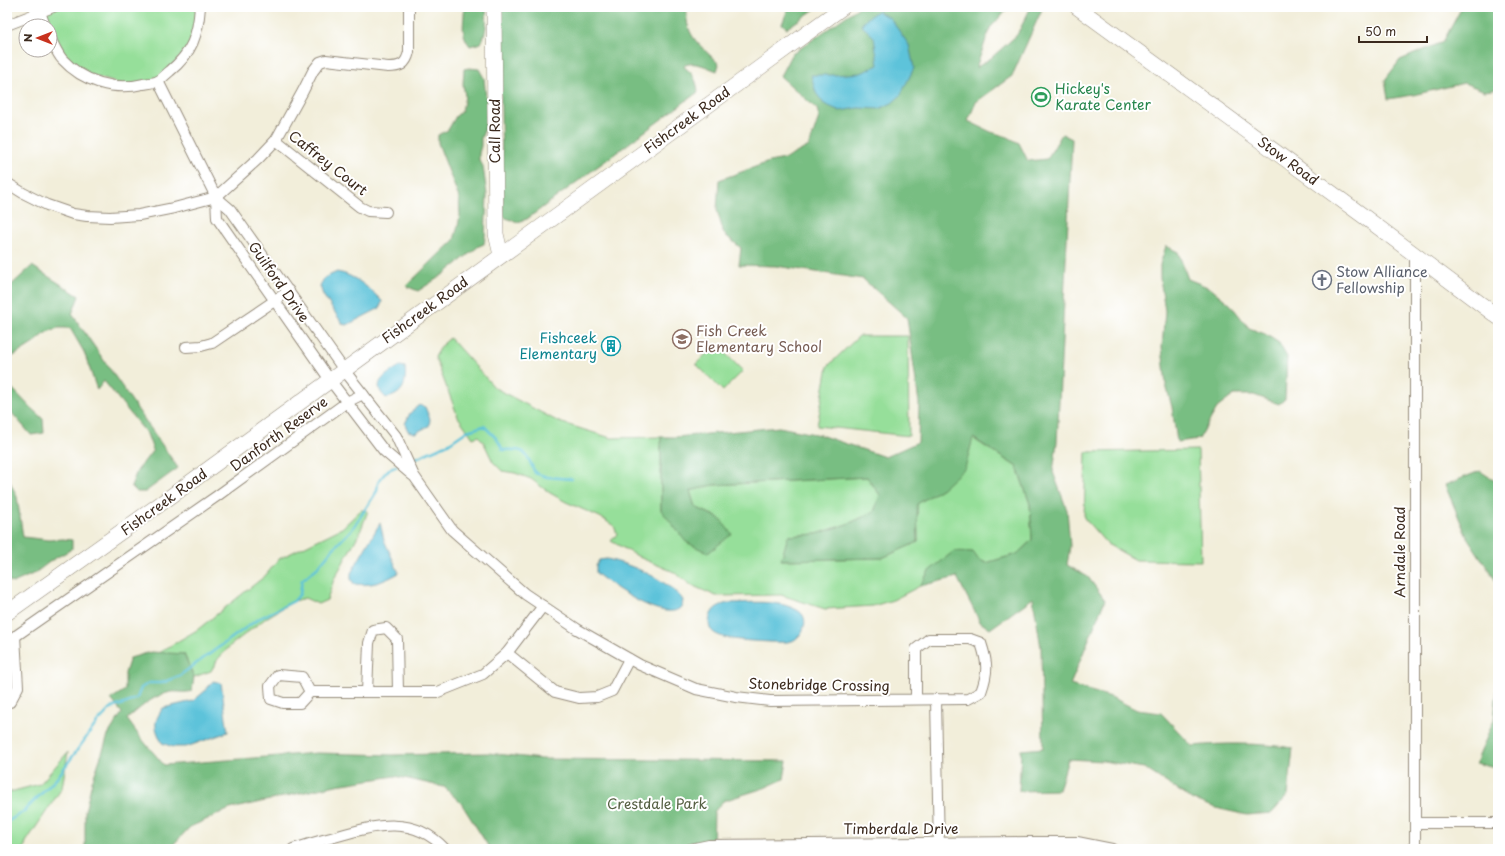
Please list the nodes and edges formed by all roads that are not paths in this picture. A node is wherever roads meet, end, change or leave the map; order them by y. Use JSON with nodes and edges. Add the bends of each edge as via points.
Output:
{"nodes":[{"id":1,"x":53,"y":7,"type":"edge"},
{"id":2,"x":200,"y":7,"type":"edge"},
{"id":3,"x":409,"y":7,"type":"edge"},
{"id":4,"x":494,"y":7,"type":"edge"},
{"id":5,"x":843,"y":7,"type":"edge"},
{"id":6,"x":1077,"y":7,"type":"edge"},
{"id":7,"x":40,"y":12,"type":"junction"},
{"id":8,"x":42,"y":18,"type":"edge"},
{"id":9,"x":7,"y":25,"type":"edge"},
{"id":10,"x":58,"y":52,"type":"edge"},
{"id":11,"x":158,"y":81,"type":"junction"},
{"id":12,"x":276,"y":140,"type":"junction"},
{"id":13,"x":7,"y":183,"type":"edge"},
{"id":14,"x":216,"y":197,"type":"junction"},
{"id":15,"x":386,"y":212,"type":"dead end"},
{"id":16,"x":1415,"y":254,"type":"junction"},
{"id":17,"x":501,"y":255,"type":"junction"},
{"id":18,"x":289,"y":290,"type":"junction"},
{"id":19,"x":274,"y":300,"type":"junction"},
{"id":20,"x":1498,"y":317,"type":"edge"},
{"id":21,"x":186,"y":347,"type":"dead end"},
{"id":22,"x":344,"y":370,"type":"junction"},
{"id":23,"x":330,"y":380,"type":"junction"},
{"id":24,"x":363,"y":394,"type":"junction"},
{"id":25,"x":346,"y":402,"type":"junction"},
{"id":26,"x":400,"y":458,"type":"junction"},
{"id":27,"x":543,"y":606,"type":"junction"},
{"id":28,"x":7,"y":613,"type":"edge"},
{"id":29,"x":11,"y":639,"type":"edge"},
{"id":30,"x":507,"y":653,"type":"junction"},
{"id":31,"x":629,"y":659,"type":"junction"},
{"id":32,"x":310,"y":692,"type":"dead end"},
{"id":33,"x":367,"y":692,"type":"junction"},
{"id":34,"x":398,"y":692,"type":"junction"},
{"id":35,"x":916,"y":699,"type":"junction"},
{"id":36,"x":936,"y":699,"type":"junction"},
{"id":37,"x":7,"y":702,"type":"edge"},
{"id":38,"x":1415,"y":823,"type":"junction"},
{"id":39,"x":1498,"y":823,"type":"edge"},
{"id":40,"x":939,"y":846,"type":"edge"},
{"id":41,"x":293,"y":849,"type":"edge"},
{"id":42,"x":444,"y":849,"type":"edge"},
{"id":43,"x":690,"y":849,"type":"edge"},
{"id":44,"x":1112,"y":849,"type":"edge"},
{"id":45,"x":1415,"y":849,"type":"edge"}],
"edges":[{"from":1,"to":7,"type":"street"},
{"from":2,"to":11,"type":"street","via":[[194,42],[179,63]]},
{"from":3,"to":12,"type":"street","via":[[409,52],[404,64],[398,67],[326,60],[320,62],[313,70]]},
{"from":4,"to":17,"type":"main road","name":"Call Road","via":[[496,234]]},
{"from":5,"to":17,"type":"main road","name":"Fishcreek Road"},
{"from":6,"to":16,"type":"main road","name":"Stow Road"},
{"from":7,"to":8,"type":"street"},
{"from":7,"to":9,"type":"street"},
{"from":10,"to":11,"type":"street","via":[[76,71],[94,82],[131,87]]},
{"from":11,"to":14,"type":"street","name":"Guilford Drive"},
{"from":12,"to":14,"type":"street"},
{"from":12,"to":15,"type":"street","name":"Caffrey Court","via":[[360,207],[368,211]]},
{"from":13,"to":14,"type":"street","via":[[47,205],[87,216],[139,215]]},
{"from":14,"to":18,"type":"street","name":"Guilford Drive","via":[[230,209]]},
{"from":14,"to":19,"type":"street","name":"Guilford Drive","via":[[217,218]]},
{"from":16,"to":20,"type":"main road","name":"Stow Road"},
{"from":16,"to":38,"type":"street","name":"Arndale Road"},
{"from":17,"to":22,"type":"main road","name":"Fishcreek Road"},
{"from":18,"to":19,"type":"street"},
{"from":18,"to":22,"type":"street","name":"Guilford Drive"},
{"from":19,"to":21,"type":"street","via":[[212,343]]},
{"from":19,"to":23,"type":"street","name":"Guilford Drive"},
{"from":22,"to":23,"type":"main road","name":"Fishcreek Road"},
{"from":22,"to":24,"type":"street","name":"Stonebridge Crossing"},
{"from":23,"to":25,"type":"street","name":"Stonebridge Crossing"},
{"from":23,"to":28,"type":"main road","name":"Fishcreek Road","via":[[170,498]]},
{"from":24,"to":25,"type":"street","name":"Danforth Reserve"},
{"from":24,"to":26,"type":"street","name":"Stonebridge Crossing","via":[[396,436]]},
{"from":25,"to":26,"type":"street","name":"Stonebridge Crossing","via":[[384,451]]},
{"from":25,"to":29,"type":"street","name":"Danforth Reserve","via":[[217,496]]},
{"from":26,"to":27,"type":"street","name":"Stonebridge Crossing","via":[[452,530],[519,589]]},
{"from":27,"to":30,"type":"street"},
{"from":27,"to":31,"type":"street","name":"Stonebridge Crossing"},
{"from":29,"to":37,"type":"street","name":"Danforth Reserve","via":[[18,687],[10,702]]},
{"from":30,"to":31,"type":"street","via":[[555,692],[579,698],[597,697],[612,691]]},
{"from":30,"to":34,"type":"street","via":[[483,674],[438,692]]},
{"from":31,"to":35,"type":"street","name":"Stonebridge Crossing","via":[[696,689],[736,697],[770,701]]},
{"from":32,"to":33,"type":"street"},
{"from":33,"to":34,"type":"street"},
{"from":33,"to":34,"type":"street","via":[[372,630],[386,628],[397,639]]},
{"from":35,"to":36,"type":"street","name":"Stonebridge Crossing"},
{"from":35,"to":36,"type":"street","name":"Stonebridge Crossing","via":[[916,649],[929,639],[970,639],[982,643],[986,658],[986,676],[981,692],[968,699]]},
{"from":36,"to":40,"type":"street"},
{"from":38,"to":39,"type":"street"},
{"from":38,"to":45,"type":"street","name":"Arndale Road"},
{"from":40,"to":43,"type":"street","name":"Timberdale Drive","via":[[709,845]]},
{"from":40,"to":44,"type":"street","name":"Timberdale Drive","via":[[1077,842]]},
{"from":41,"to":42,"type":"street","via":[[363,829],[390,826],[418,830],[432,837]]}]}
